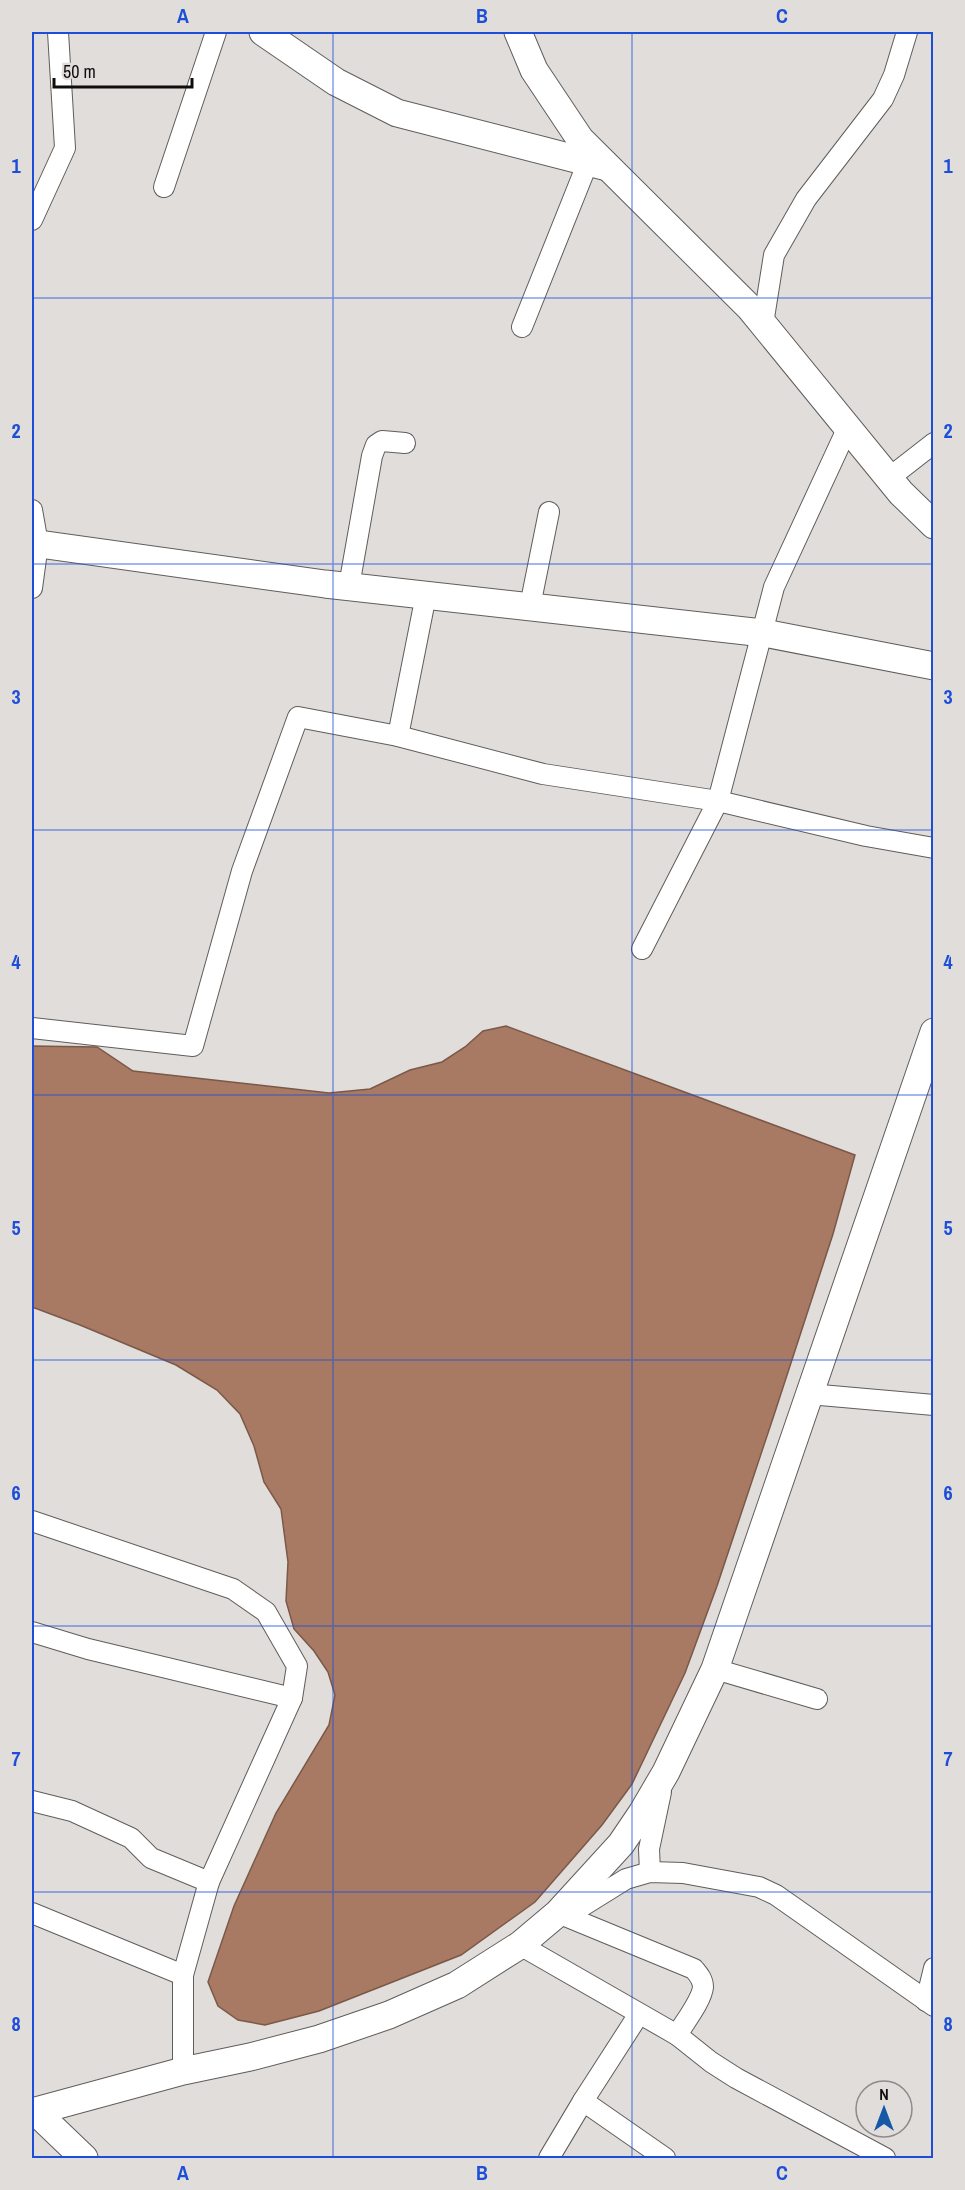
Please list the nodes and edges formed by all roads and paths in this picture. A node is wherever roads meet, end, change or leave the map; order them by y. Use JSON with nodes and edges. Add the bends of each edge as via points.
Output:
{"nodes":[{"id":1,"x":58,"y":32,"type":"edge"},
{"id":2,"x":216,"y":32,"type":"edge"},
{"id":3,"x":263,"y":32,"type":"edge"},
{"id":4,"x":518,"y":32,"type":"edge"},
{"id":5,"x":907,"y":32,"type":"edge"},
{"id":6,"x":598,"y":165,"type":"junction"},
{"id":7,"x":164,"y":187,"type":"dead end"},
{"id":8,"x":32,"y":220,"type":"edge"},
{"id":9,"x":763,"y":324,"type":"junction"},
{"id":10,"x":522,"y":327,"type":"dead end"},
{"id":11,"x":848,"y":427,"type":"junction"},
{"id":12,"x":933,"y":442,"type":"edge"},
{"id":13,"x":405,"y":443,"type":"dead end"},
{"id":14,"x":889,"y":478,"type":"junction"},
{"id":15,"x":32,"y":510,"type":"edge"},
{"id":16,"x":549,"y":512,"type":"dead end"},
{"id":17,"x":928,"y":517,"type":"edge"},
{"id":18,"x":35,"y":543,"type":"edge"},
{"id":19,"x":349,"y":586,"type":"junction"},
{"id":20,"x":32,"y":588,"type":"edge"},
{"id":21,"x":426,"y":595,"type":"junction"},
{"id":22,"x":530,"y":606,"type":"junction"},
{"id":23,"x":764,"y":633,"type":"junction"},
{"id":24,"x":933,"y":666,"type":"edge"},
{"id":25,"x":398,"y":736,"type":"junction"},
{"id":26,"x":718,"y":801,"type":"junction"},
{"id":27,"x":933,"y":848,"type":"edge"},
{"id":28,"x":642,"y":949,"type":"dead end"},
{"id":29,"x":32,"y":1028,"type":"edge"},
{"id":30,"x":933,"y":1032,"type":"edge"},
{"id":31,"x":809,"y":1394,"type":"junction"},
{"id":32,"x":933,"y":1405,"type":"edge"},
{"id":33,"x":32,"y":1521,"type":"edge"},
{"id":34,"x":32,"y":1632,"type":"edge"},
{"id":35,"x":715,"y":1669,"type":"junction"},
{"id":36,"x":292,"y":1698,"type":"junction"},
{"id":37,"x":817,"y":1699,"type":"dead end"},
{"id":38,"x":666,"y":1772,"type":"junction"},
{"id":39,"x":32,"y":1801,"type":"edge"},
{"id":40,"x":650,"y":1872,"type":"junction"},
{"id":41,"x":209,"y":1882,"type":"junction"},
{"id":42,"x":32,"y":1913,"type":"edge"},
{"id":43,"x":558,"y":1913,"type":"junction"},
{"id":44,"x":520,"y":1945,"type":"junction"},
{"id":45,"x":933,"y":1968,"type":"edge"},
{"id":46,"x":183,"y":1976,"type":"junction"},
{"id":47,"x":930,"y":2004,"type":"edge"},
{"id":48,"x":639,"y":2014,"type":"junction"},
{"id":49,"x":676,"y":2035,"type":"junction"},
{"id":50,"x":183,"y":2071,"type":"junction"},
{"id":51,"x":583,"y":2101,"type":"junction"},
{"id":52,"x":34,"y":2112,"type":"edge"},
{"id":53,"x":84,"y":2158,"type":"edge"},
{"id":54,"x":549,"y":2158,"type":"edge"},
{"id":55,"x":665,"y":2158,"type":"edge"},
{"id":56,"x":885,"y":2158,"type":"edge"}],
"edges":[{"from":1,"to":8,"type":"street","via":[[64,148]]},
{"from":2,"to":7,"type":"street"},
{"from":3,"to":6,"type":"street","via":[[336,82],[397,113]]},
{"from":4,"to":6,"type":"street","via":[[534,70]]},
{"from":5,"to":9,"type":"street","via":[[883,99],[806,199],[774,255]]},
{"from":6,"to":9,"type":"street"},
{"from":6,"to":10,"type":"street"},
{"from":9,"to":11,"type":"street"},
{"from":11,"to":14,"type":"street"},
{"from":11,"to":23,"type":"street","via":[[774,588]]},
{"from":12,"to":14,"type":"street"},
{"from":13,"to":19,"type":"street","via":[[382,441],[376,445]]},
{"from":14,"to":17,"type":"street"},
{"from":15,"to":18,"type":"street"},
{"from":16,"to":22,"type":"street"},
{"from":18,"to":19,"type":"street"},
{"from":18,"to":20,"type":"street"},
{"from":19,"to":21,"type":"street"},
{"from":21,"to":22,"type":"street"},
{"from":21,"to":25,"type":"street"},
{"from":22,"to":23,"type":"street"},
{"from":23,"to":24,"type":"street"},
{"from":23,"to":26,"type":"street"},
{"from":25,"to":26,"type":"street","via":[[543,774]]},
{"from":25,"to":29,"type":"street","via":[[298,717],[242,871],[193,1046]]},
{"from":26,"to":27,"type":"street"},
{"from":26,"to":28,"type":"street"},
{"from":30,"to":31,"type":"street"},
{"from":31,"to":32,"type":"street"},
{"from":31,"to":35,"type":"street"},
{"from":33,"to":36,"type":"street","via":[[232,1589],[266,1612],[297,1666]]},
{"from":34,"to":36,"type":"street"},
{"from":35,"to":37,"type":"street"},
{"from":35,"to":38,"type":"street"},
{"from":36,"to":41,"type":"street"},
{"from":38,"to":40,"type":"street","via":[[651,1837]]},
{"from":38,"to":43,"type":"street","via":[[621,1844]]},
{"from":39,"to":41,"type":"street","via":[[82,1815],[131,1838],[151,1858]]},
{"from":40,"to":43,"type":"street","via":[[626,1879],[581,1907]]},
{"from":40,"to":47,"type":"street","via":[[694,1875],[759,1887],[776,1895]]},
{"from":41,"to":46,"type":"street"},
{"from":42,"to":46,"type":"street"},
{"from":43,"to":44,"type":"street"},
{"from":43,"to":49,"type":"street","via":[[694,1969],[703,1986]]},
{"from":44,"to":48,"type":"street"},
{"from":44,"to":50,"type":"street","via":[[457,1985],[389,2015],[319,2039]]},
{"from":45,"to":47,"type":"street"},
{"from":46,"to":50,"type":"street"},
{"from":48,"to":49,"type":"street"},
{"from":48,"to":51,"type":"street"},
{"from":49,"to":56,"type":"street","via":[[736,2078]]},
{"from":50,"to":52,"type":"street"},
{"from":51,"to":54,"type":"street"},
{"from":51,"to":55,"type":"street"},
{"from":52,"to":53,"type":"street"}]}
